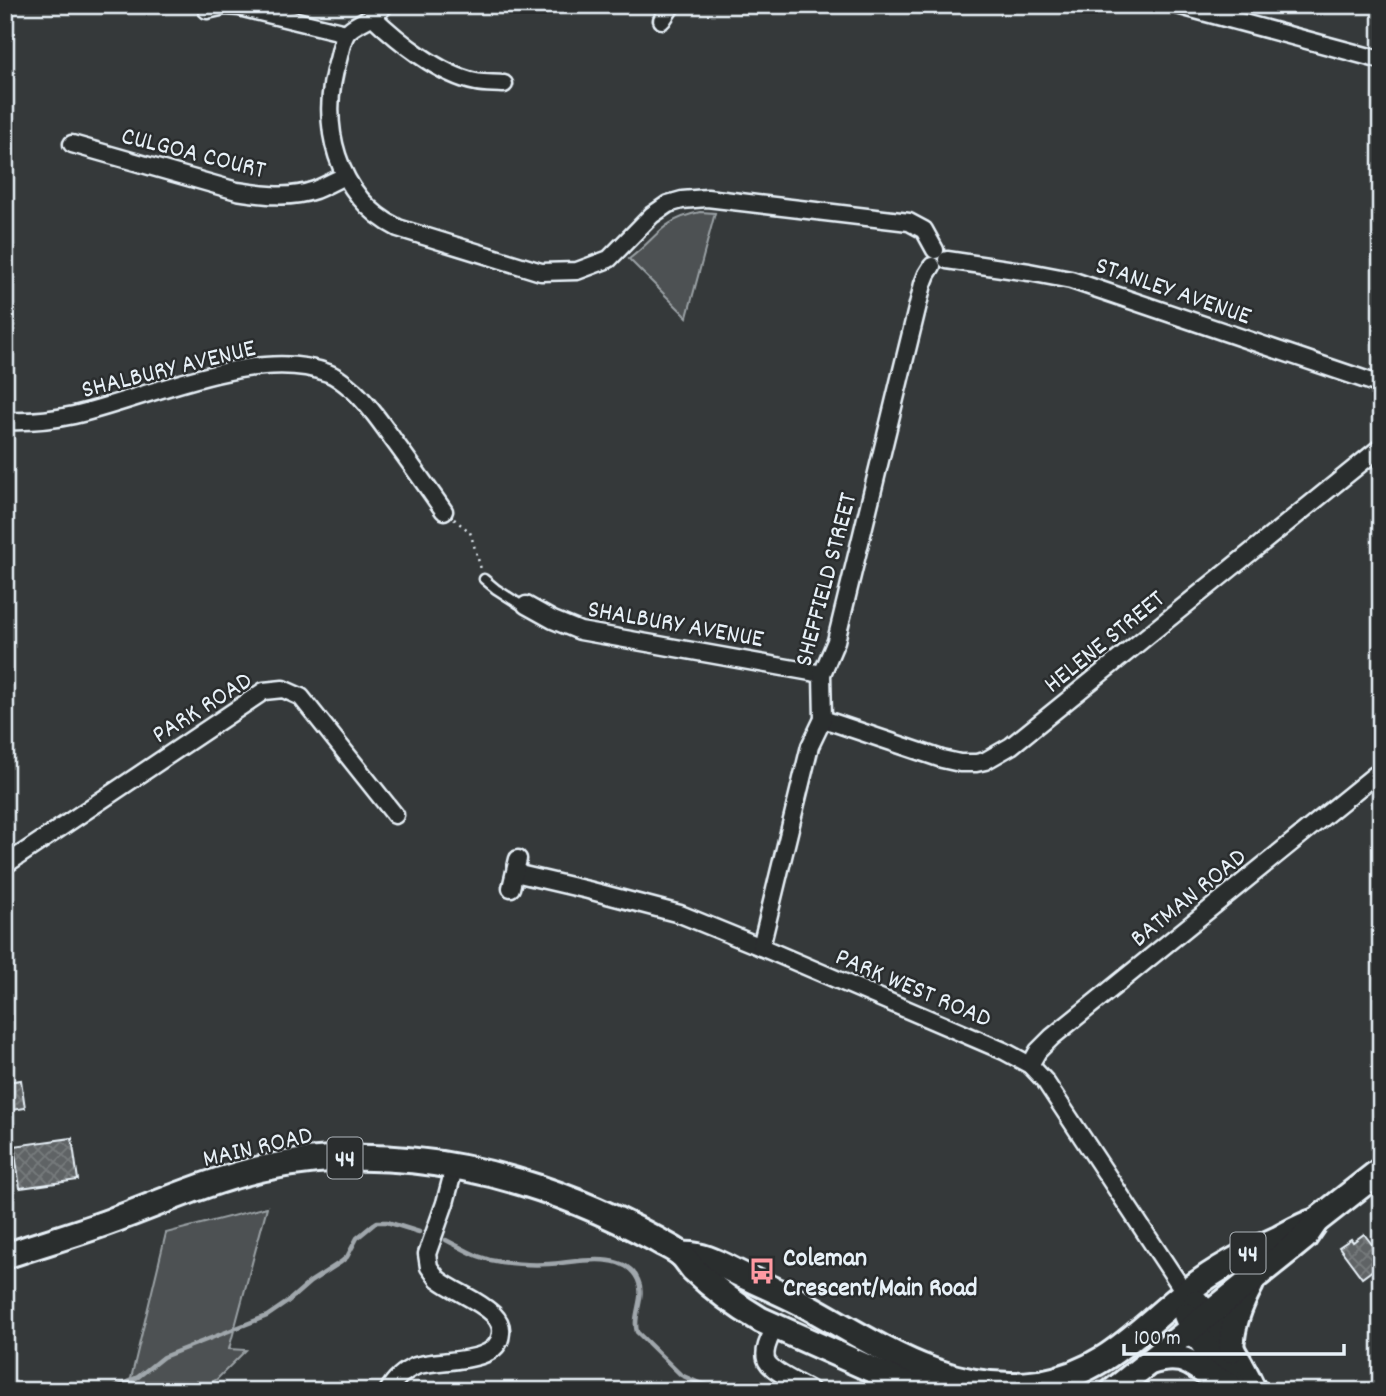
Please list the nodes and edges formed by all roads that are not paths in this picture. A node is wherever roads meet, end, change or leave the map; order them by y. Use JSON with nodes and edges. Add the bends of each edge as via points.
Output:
{"nodes":[{"id":1,"x":385,"y":5,"type":"edge"},
{"id":2,"x":672,"y":5,"type":"edge"},
{"id":3,"x":1177,"y":5,"type":"edge"},
{"id":4,"x":207,"y":10,"type":"dead end"},
{"id":5,"x":372,"y":16,"type":"junction"},
{"id":6,"x":662,"y":20,"type":"dead end"},
{"id":7,"x":346,"y":33,"type":"junction"},
{"id":8,"x":1381,"y":60,"type":"edge"},
{"id":9,"x":504,"y":84,"type":"dead end"},
{"id":10,"x":72,"y":144,"type":"dead end"},
{"id":11,"x":345,"y":176,"type":"junction"},
{"id":12,"x":938,"y":259,"type":"junction"},
{"id":13,"x":1381,"y":385,"type":"edge"},
{"id":14,"x":5,"y":421,"type":"edge"},
{"id":15,"x":1381,"y":447,"type":"edge"},
{"id":16,"x":444,"y":510,"type":"road end"},
{"id":17,"x":484,"y":579,"type":"road end"},
{"id":18,"x":526,"y":605,"type":"joint"},
{"id":19,"x":822,"y":674,"type":"junction"},
{"id":20,"x":822,"y":719,"type":"junction"},
{"id":21,"x":1381,"y":770,"type":"edge"},
{"id":22,"x":395,"y":815,"type":"dead end"},
{"id":23,"x":5,"y":865,"type":"edge"},
{"id":24,"x":515,"y":873,"type":"dead end"},
{"id":25,"x":761,"y":947,"type":"junction"},
{"id":26,"x":1030,"y":1065,"type":"junction"},
{"id":27,"x":455,"y":1165,"type":"junction"},
{"id":28,"x":1381,"y":1170,"type":"edge"},
{"id":29,"x":1316,"y":1221,"type":"junction"},
{"id":30,"x":682,"y":1255,"type":"junction"},
{"id":31,"x":5,"y":1256,"type":"edge"},
{"id":32,"x":1254,"y":1278,"type":"junction"},
{"id":33,"x":1185,"y":1293,"type":"junction"},
{"id":34,"x":788,"y":1296,"type":"junction"},
{"id":35,"x":1199,"y":1321,"type":"junction"},
{"id":36,"x":775,"y":1326,"type":"junction"},
{"id":37,"x":1231,"y":1350,"type":"junction"},
{"id":38,"x":1149,"y":1362,"type":"junction"},
{"id":39,"x":1242,"y":1389,"type":"edge"},
{"id":40,"x":388,"y":1391,"type":"edge"},
{"id":41,"x":812,"y":1391,"type":"edge"},
{"id":42,"x":920,"y":1391,"type":"edge"},
{"id":43,"x":1113,"y":1391,"type":"edge"}],
"edges":[{"from":1,"to":5,"type":"street"},
{"from":2,"to":6,"type":"street"},
{"from":3,"to":8,"type":"street"},
{"from":4,"to":7,"type":"street","via":[[239,7]]},
{"from":5,"to":7,"type":"street"},
{"from":5,"to":9,"type":"street","via":[[407,47],[447,72],[475,82]]},
{"from":7,"to":11,"type":"street","via":[[330,91],[336,153]]},
{"from":10,"to":11,"type":"street","name":"CULGOA COURT","via":[[262,195],[314,190]]},
{"from":11,"to":12,"type":"street","via":[[369,208],[398,228],[541,272],[577,271],[609,259],[668,204],[707,198],[909,222],[924,230]]},
{"from":12,"to":13,"type":"street","name":"STANLEY AVENUE","via":[[1071,280]]},
{"from":12,"to":19,"type":"street","name":"SHEFFIELD STREET","via":[[924,279],[836,641]]},
{"from":14,"to":16,"type":"street","name":"SHALBURY AVENUE","via":[[35,422],[75,415],[245,369],[310,368],[331,374],[372,410]]},
{"from":15,"to":20,"type":"street","name":"HELENE STREET","via":[[992,758],[976,763],[951,761]]},
{"from":17,"to":18,"type":"lane","name":"SHALBURY AVENUE"},
{"from":18,"to":19,"type":"street","name":"SHALBURY AVENUE","via":[[580,631]]},
{"from":19,"to":20,"type":"street","name":"SHEFFIELD STREET"},
{"from":20,"to":25,"type":"street","name":"SHEFFIELD STREET","via":[[810,746]]},
{"from":21,"to":26,"type":"street","name":"BATMAN ROAD","via":[[1052,1037]]},
{"from":22,"to":23,"type":"street","name":"PARK ROAD","via":[[301,697],[283,689],[264,691]]},
{"from":24,"to":25,"type":"street","name":"PARK WEST ROAD","via":[[667,910]]},
{"from":25,"to":26,"type":"street","name":"PARK WEST ROAD"},
{"from":26,"to":33,"type":"street","name":"PARK WEST ROAD"},
{"from":27,"to":30,"type":"main road","name":"MAIN ROAD","number":"44","via":[[559,1195]]},
{"from":27,"to":31,"type":"main road","name":"MAIN ROAD","number":"44","via":[[359,1157],[281,1165],[205,1186]]},
{"from":27,"to":40,"type":"street","via":[[428,1261],[438,1279],[496,1318],[500,1341],[477,1357],[410,1369]]},
{"from":28,"to":29,"type":"main road","name":"MAIN ROAD","number":"44"},
{"from":29,"to":32,"type":"main road","name":"MAIN ROAD","number":"44","via":[[1300,1242]]},
{"from":29,"to":33,"type":"main road","name":"MAIN ROAD","number":"44","via":[[1224,1265]]},
{"from":30,"to":34,"type":"main road","name":"MAIN ROAD","number":"44","via":[[708,1259]]},
{"from":30,"to":36,"type":"main road","name":"MAIN ROAD","number":"44","via":[[737,1304]]},
{"from":32,"to":35,"type":"main road","name":"MAIN ROAD","number":"44"},
{"from":32,"to":37,"type":"main road","via":[[1238,1309]]},
{"from":33,"to":34,"type":"main road","name":"MAIN ROAD","number":"44","via":[[1127,1344],[1095,1364],[1058,1379],[1005,1386],[974,1384],[923,1369]]},
{"from":33,"to":35,"type":"main road","via":[[1197,1303]]},
{"from":34,"to":36,"type":"main road"},
{"from":35,"to":37,"type":"main road"},
{"from":35,"to":38,"type":"main road","name":"MAIN ROAD","number":"44"},
{"from":35,"to":39,"type":"main road"},
{"from":36,"to":41,"type":"street","via":[[766,1361]]},
{"from":36,"to":42,"type":"main road","name":"MAIN ROAD","number":"44"},
{"from":37,"to":39,"type":"main road"},
{"from":38,"to":39,"type":"main road","via":[[1184,1359]]},
{"from":38,"to":43,"type":"main road","name":"MAIN ROAD","number":"44"}]}
